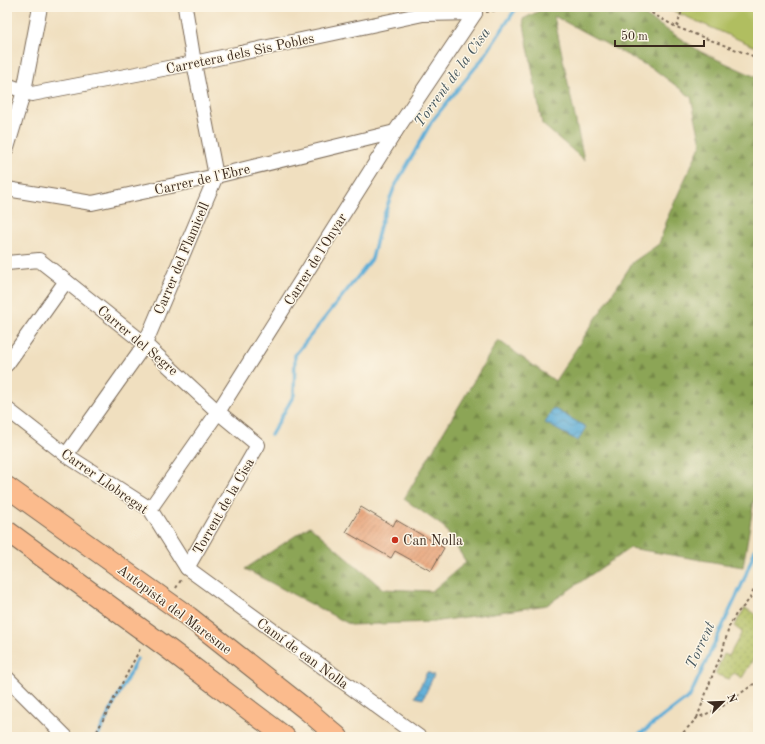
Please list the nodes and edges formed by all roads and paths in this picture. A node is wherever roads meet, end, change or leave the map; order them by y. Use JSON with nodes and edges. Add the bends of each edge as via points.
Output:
{"nodes":[{"id":1,"x":40,"y":7,"type":"edge"},
{"id":2,"x":185,"y":7,"type":"edge"},
{"id":3,"x":506,"y":7,"type":"edge"},
{"id":4,"x":641,"y":7,"type":"edge"},
{"id":5,"x":682,"y":7,"type":"edge"},
{"id":6,"x":475,"y":10,"type":"edge"},
{"id":7,"x":676,"y":27,"type":"junction"},
{"id":8,"x":758,"y":58,"type":"edge"},
{"id":9,"x":194,"y":63,"type":"junction"},
{"id":10,"x":7,"y":84,"type":"edge"},
{"id":11,"x":24,"y":91,"type":"junction"},
{"id":12,"x":395,"y":132,"type":"junction"},
{"id":13,"x":7,"y":148,"type":"edge"},
{"id":14,"x":216,"y":176,"type":"junction"},
{"id":15,"x":7,"y":189,"type":"edge"},
{"id":16,"x":7,"y":263,"type":"edge"},
{"id":17,"x":66,"y":281,"type":"junction"},
{"id":18,"x":145,"y":344,"type":"junction"},
{"id":19,"x":7,"y":364,"type":"edge"},
{"id":20,"x":7,"y":409,"type":"edge"},
{"id":21,"x":218,"y":412,"type":"junction"},
{"id":22,"x":258,"y":445,"type":"joint"},
{"id":23,"x":66,"y":455,"type":"junction"},
{"id":24,"x":7,"y":487,"type":"edge"},
{"id":25,"x":150,"y":509,"type":"junction"},
{"id":26,"x":7,"y":531,"type":"edge"},
{"id":27,"x":187,"y":568,"type":"junction"},
{"id":28,"x":758,"y":581,"type":"edge"},
{"id":29,"x":140,"y":649,"type":"dead end"},
{"id":30,"x":170,"y":650,"type":"junction"},
{"id":31,"x":7,"y":678,"type":"edge"},
{"id":32,"x":758,"y":681,"type":"edge"},
{"id":33,"x":697,"y":718,"type":"junction"},
{"id":34,"x":66,"y":737,"type":"edge"},
{"id":35,"x":94,"y":737,"type":"edge"},
{"id":36,"x":268,"y":737,"type":"edge"},
{"id":37,"x":285,"y":737,"type":"edge"},
{"id":38,"x":338,"y":737,"type":"edge"},
{"id":39,"x":419,"y":737,"type":"edge"},
{"id":40,"x":679,"y":737,"type":"edge"}],
"edges":[{"from":1,"to":11,"type":"street"},
{"from":2,"to":9,"type":"street"},
{"from":3,"to":6,"type":"path","via":[[483,12]]},
{"from":4,"to":7,"type":"path"},
{"from":5,"to":7,"type":"path"},
{"from":6,"to":9,"type":"street","name":"Carretera dels Sis Pobles","via":[[422,14]]},
{"from":6,"to":12,"type":"street","name":"Carrer de l'Onyar"},
{"from":7,"to":8,"type":"path"},
{"from":9,"to":11,"type":"street","name":"Carretera dels Sis Pobles","via":[[32,94]]},
{"from":9,"to":14,"type":"street"},
{"from":10,"to":11,"type":"street","name":"Carretera dels Sis Pobles"},
{"from":11,"to":13,"type":"street"},
{"from":12,"to":14,"type":"street","name":"Carrer de l'Ebre"},
{"from":12,"to":21,"type":"street","name":"Carrer de l'Onyar"},
{"from":14,"to":15,"type":"street","name":"Carrer de l'Ebre","via":[[92,203]]},
{"from":14,"to":18,"type":"street","name":"Carrer del Flamicell"},
{"from":16,"to":17,"type":"street","name":"Carrer del Segre","via":[[38,260]]},
{"from":17,"to":18,"type":"street","name":"Carrer del Segre"},
{"from":17,"to":19,"type":"street"},
{"from":18,"to":21,"type":"street","name":"Carrer del Segre"},
{"from":18,"to":23,"type":"street","name":"Carrer del Flamicell"},
{"from":20,"to":23,"type":"street","name":"Carrer Llobregat"},
{"from":21,"to":22,"type":"street","name":"Carrer del Segre"},
{"from":21,"to":25,"type":"street","name":"Carrer de l'Onyar"},
{"from":22,"to":27,"type":"street","name":"Torrent de la Cisa"},
{"from":23,"to":25,"type":"street","name":"Carrer Llobregat"},
{"from":24,"to":38,"type":"highway","name":"Autopista del Maresme","via":[[189,617]]},
{"from":25,"to":27,"type":"street","name":"Carrer Llobregat"},
{"from":26,"to":30,"type":"highway"},
{"from":27,"to":39,"type":"street","name":"Camí de can Nolla"},
{"from":28,"to":33,"type":"path","via":[[750,598],[729,627],[722,653]]},
{"from":29,"to":35,"type":"path"},
{"from":30,"to":36,"type":"highway"},
{"from":30,"to":37,"type":"highway"},
{"from":31,"to":34,"type":"street"},
{"from":32,"to":33,"type":"path","via":[[720,708]]},
{"from":33,"to":40,"type":"path"}]}
